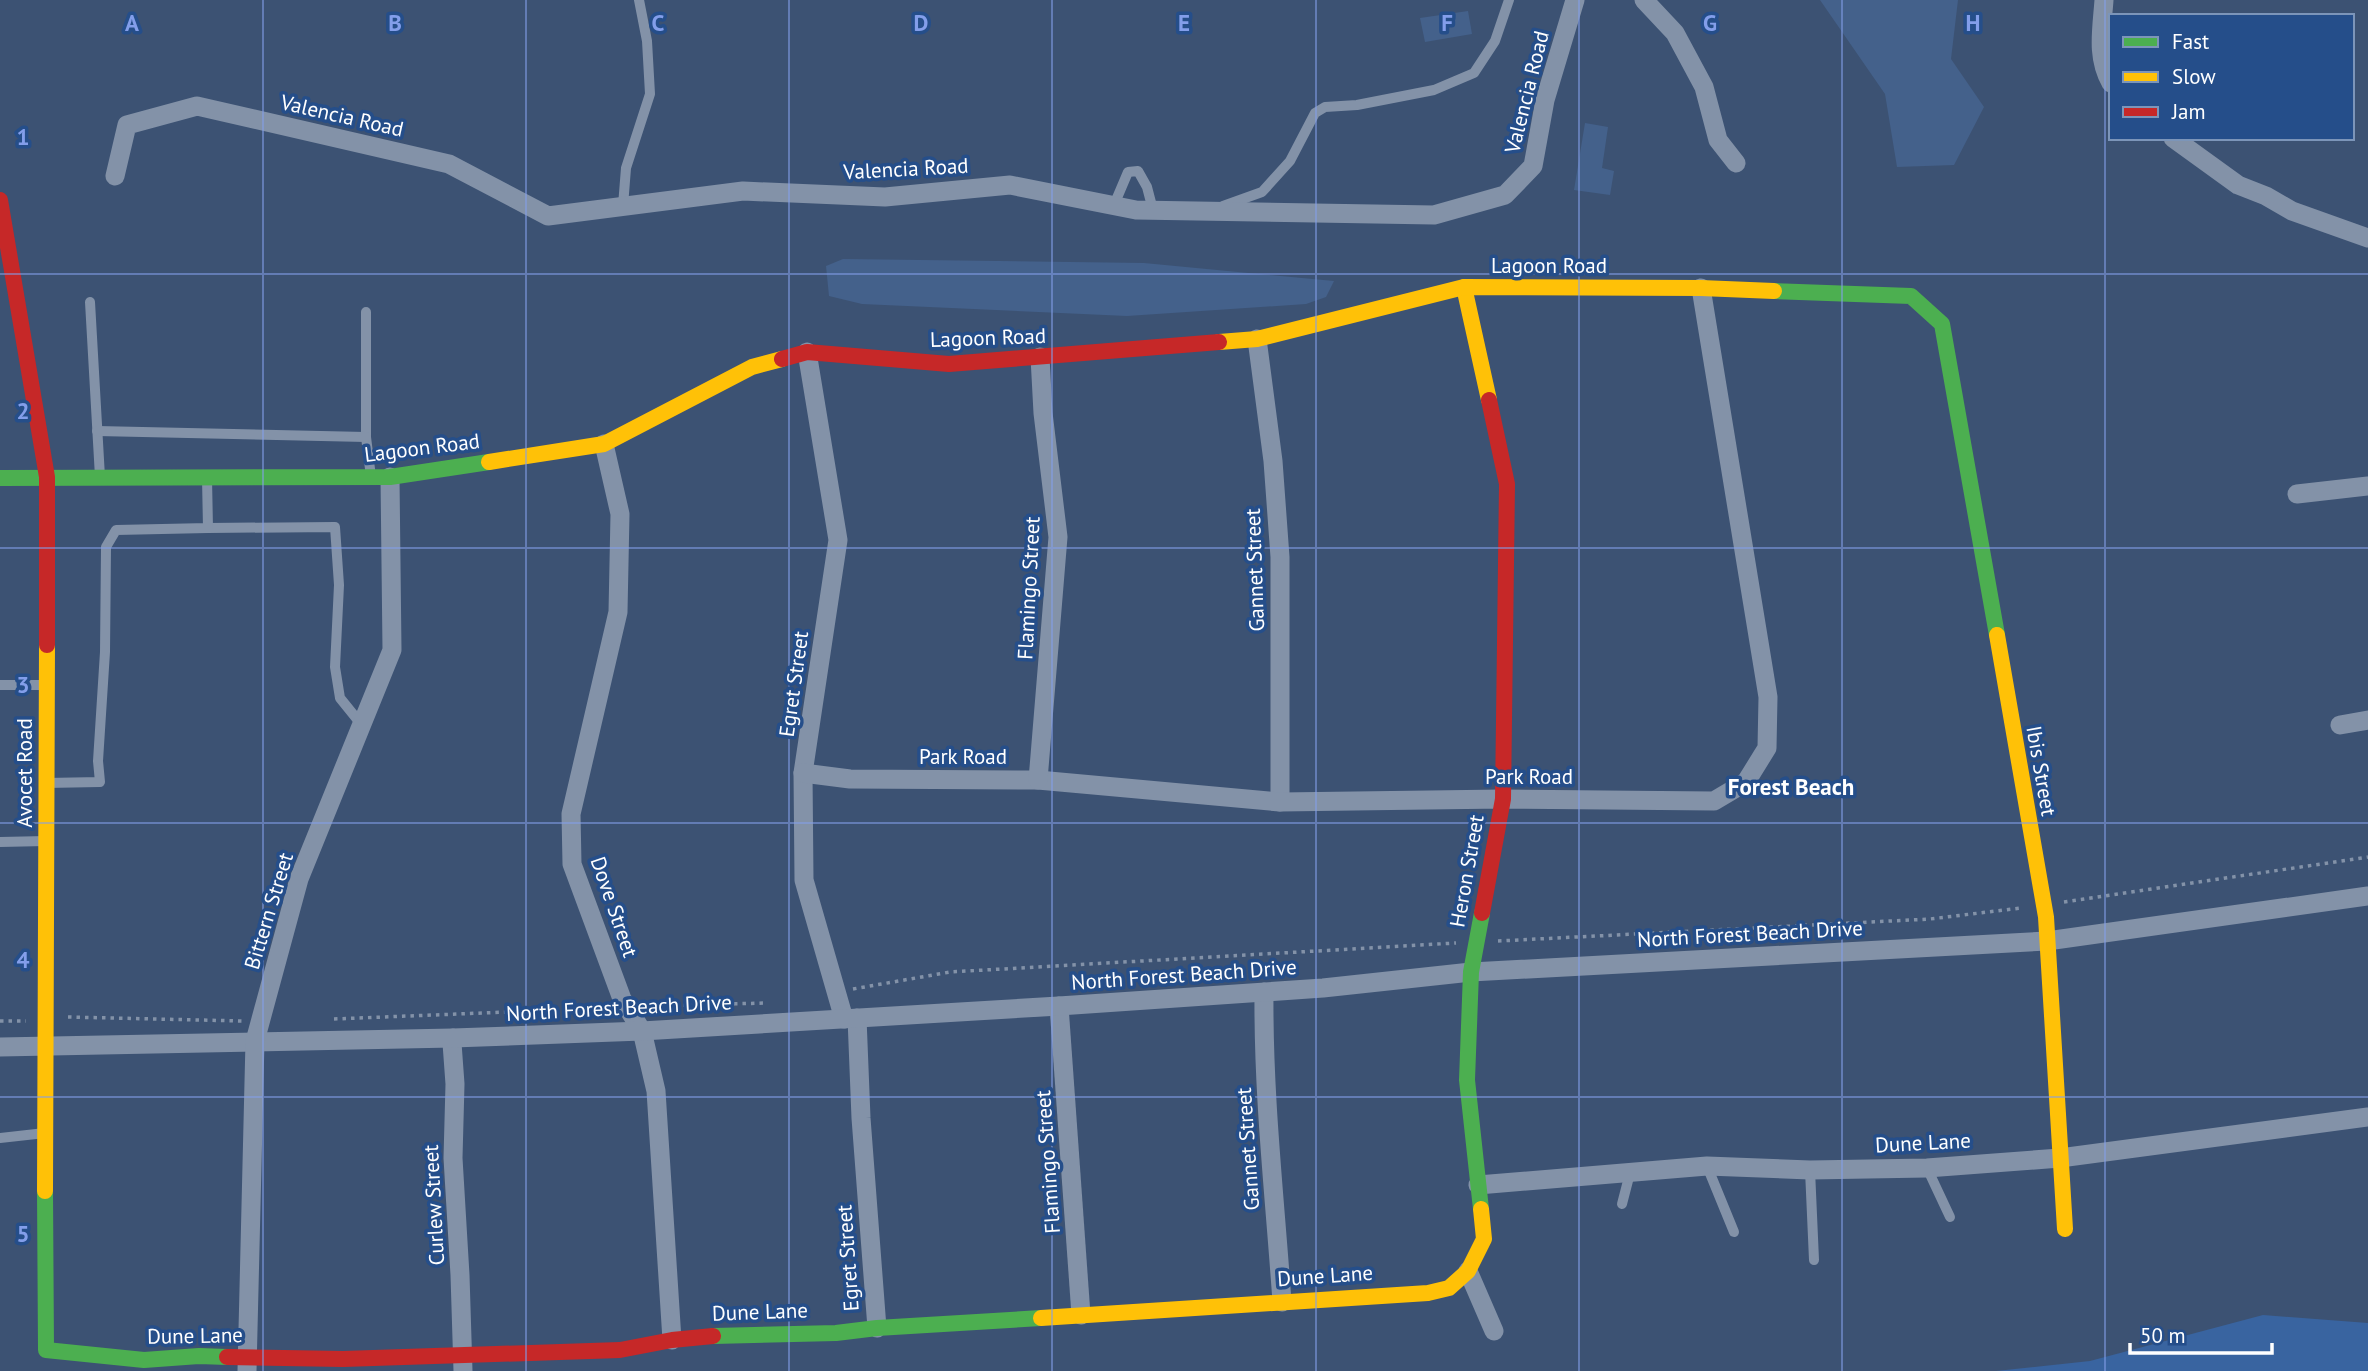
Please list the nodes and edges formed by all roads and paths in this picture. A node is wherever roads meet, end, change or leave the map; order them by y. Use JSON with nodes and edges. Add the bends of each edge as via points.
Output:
{"nodes":[{"id":1,"x":639,"y":0,"type":"edge"},
{"id":2,"x":1508,"y":0,"type":"edge"},
{"id":3,"x":1575,"y":0,"type":"edge"},
{"id":4,"x":1644,"y":0,"type":"edge"},
{"id":5,"x":2104,"y":0,"type":"edge"},
{"id":6,"x":2109,"y":80,"type":"edge"},
{"id":7,"x":2176,"y":140,"type":"edge"},
{"id":8,"x":1736,"y":163,"type":"dead end"},
{"id":9,"x":116,"y":176,"type":"dead end"},
{"id":10,"x":0,"y":200,"type":"edge"},
{"id":11,"x":1114,"y":205,"type":"junction"},
{"id":12,"x":623,"y":206,"type":"junction"},
{"id":13,"x":1153,"y":210,"type":"junction"},
{"id":14,"x":1210,"y":211,"type":"junction"},
{"id":15,"x":2368,"y":238,"type":"edge"},
{"id":16,"x":6,"y":269,"type":"edge"},
{"id":17,"x":1464,"y":287,"type":"junction"},
{"id":18,"x":1700,"y":288,"type":"junction"},
{"id":19,"x":90,"y":302,"type":"dead end"},
{"id":20,"x":366,"y":312,"type":"dead end"},
{"id":21,"x":1942,"y":324,"type":"joint"},
{"id":22,"x":1257,"y":339,"type":"junction"},
{"id":23,"x":807,"y":352,"type":"junction"},
{"id":24,"x":1040,"y":357,"type":"junction"},
{"id":25,"x":97,"y":431,"type":"junction"},
{"id":26,"x":366,"y":437,"type":"junction"},
{"id":27,"x":604,"y":444,"type":"junction"},
{"id":28,"x":47,"y":477,"type":"junction"},
{"id":29,"x":100,"y":477,"type":"junction"},
{"id":30,"x":207,"y":477,"type":"junction"},
{"id":31,"x":380,"y":477,"type":"junction"},
{"id":32,"x":0,"y":478,"type":"edge"},
{"id":33,"x":2368,"y":486,"type":"edge"},
{"id":34,"x":2297,"y":494,"type":"dead end"},
{"id":35,"x":208,"y":528,"type":"junction"},
{"id":36,"x":0,"y":685,"type":"edge"},
{"id":37,"x":46,"y":685,"type":"junction"},
{"id":38,"x":2368,"y":720,"type":"edge"},
{"id":39,"x":362,"y":724,"type":"junction"},
{"id":40,"x":2340,"y":725,"type":"dead end"},
{"id":41,"x":803,"y":773,"type":"junction"},
{"id":42,"x":1038,"y":779,"type":"junction"},
{"id":43,"x":46,"y":783,"type":"junction"},
{"id":44,"x":1503,"y":799,"type":"junction"},
{"id":45,"x":1280,"y":802,"type":"junction"},
{"id":46,"x":46,"y":841,"type":"junction"},
{"id":47,"x":0,"y":842,"type":"edge"},
{"id":48,"x":2368,"y":857,"type":"edge"},
{"id":49,"x":2368,"y":896,"type":"edge"},
{"id":50,"x":2043,"y":905,"type":"junction"},
{"id":51,"x":2047,"y":941,"type":"junction"},
{"id":52,"x":1477,"y":942,"type":"junction"},
{"id":53,"x":1471,"y":972,"type":"junction"},
{"id":54,"x":837,"y":992,"type":"junction"},
{"id":55,"x":1264,"y":992,"type":"junction"},
{"id":56,"x":775,"y":1002,"type":"dead end"},
{"id":57,"x":1059,"y":1006,"type":"junction"},
{"id":58,"x":627,"y":1007,"type":"junction"},
{"id":59,"x":850,"y":1018,"type":"junction"},
{"id":60,"x":45,"y":1019,"type":"junction"},
{"id":61,"x":329,"y":1020,"type":"dead end"},
{"id":62,"x":0,"y":1021,"type":"edge"},
{"id":63,"x":260,"y":1021,"type":"junction"},
{"id":64,"x":642,"y":1031,"type":"junction"},
{"id":65,"x":453,"y":1038,"type":"junction"},
{"id":66,"x":255,"y":1041,"type":"junction"},
{"id":67,"x":45,"y":1045,"type":"junction"},
{"id":68,"x":0,"y":1046,"type":"edge"},
{"id":69,"x":2368,"y":1116,"type":"edge"},
{"id":70,"x":46,"y":1132,"type":"junction"},
{"id":71,"x":0,"y":1138,"type":"edge"},
{"id":72,"x":2060,"y":1158,"type":"junction"},
{"id":73,"x":1707,"y":1166,"type":"junction"},
{"id":74,"x":1927,"y":1168,"type":"junction"},
{"id":75,"x":1810,"y":1170,"type":"junction"},
{"id":76,"x":1630,"y":1173,"type":"junction"},
{"id":77,"x":1478,"y":1185,"type":"junction"},
{"id":78,"x":1622,"y":1204,"type":"dead end"},
{"id":79,"x":1950,"y":1217,"type":"dead end"},
{"id":80,"x":2065,"y":1229,"type":"dead end"},
{"id":81,"x":1734,"y":1232,"type":"dead end"},
{"id":82,"x":1814,"y":1260,"type":"dead end"},
{"id":83,"x":1468,"y":1271,"type":"junction"},
{"id":84,"x":1282,"y":1302,"type":"junction"},
{"id":85,"x":1081,"y":1315,"type":"junction"},
{"id":86,"x":877,"y":1328,"type":"junction"},
{"id":87,"x":1494,"y":1331,"type":"dead end"},
{"id":88,"x":672,"y":1340,"type":"junction"},
{"id":89,"x":46,"y":1350,"type":"joint"},
{"id":90,"x":462,"y":1362,"type":"edge"},
{"id":91,"x":246,"y":1364,"type":"edge"}],
"edges":[{"from":1,"to":12,"type":"lane","via":[[650,94],[626,168]]},
{"from":2,"to":14,"type":"lane","via":[[1495,41],[1474,73],[1434,90],[1325,107],[1315,113],[1290,161],[1262,192]]},
{"from":3,"to":14,"type":"street","name":"Valencia Road","via":[[1545,100],[1533,166],[1505,195],[1434,215]]},
{"from":4,"to":8,"type":"street","via":[[1675,33],[1704,87],[1718,140]]},
{"from":5,"to":6,"type":"street","via":[[2100,44]]},
{"from":7,"to":15,"type":"street","via":[[2238,185],[2292,211]]},
{"from":9,"to":12,"type":"street","name":"Valencia Road","via":[[127,125],[197,106],[449,164],[548,216]]},
{"from":10,"to":16,"type":"street","name":"Avocet Road"},
{"from":11,"to":12,"type":"street","name":"Valencia Road","via":[[1010,185],[885,197],[743,191]]},
{"from":11,"to":13,"type":"street","name":"Valencia Road"},
{"from":11,"to":13,"type":"lane","via":[[1128,172],[1138,172]]},
{"from":13,"to":14,"type":"street","name":"Valencia Road"},
{"from":16,"to":28,"type":"street","name":"Avocet Road"},
{"from":17,"to":18,"type":"street","name":"Lagoon Road"},
{"from":17,"to":22,"type":"street","name":"Lagoon Road"},
{"from":17,"to":44,"type":"street","name":"Heron Street","via":[[1507,484]]},
{"from":18,"to":21,"type":"street","name":"Lagoon Road","via":[[1911,296]]},
{"from":18,"to":44,"type":"street","name":"Park Road","via":[[1768,697],[1767,748],[1746,782],[1713,801]]},
{"from":19,"to":25,"type":"lane"},
{"from":20,"to":26,"type":"lane"},
{"from":21,"to":50,"type":"street","name":"Ibis Street"},
{"from":22,"to":24,"type":"street","name":"Lagoon Road"},
{"from":22,"to":45,"type":"street","name":"Gannet Street","via":[[1280,557]]},
{"from":23,"to":24,"type":"street","name":"Lagoon Road","via":[[949,364]]},
{"from":23,"to":27,"type":"street","name":"Lagoon Road","via":[[752,366]]},
{"from":23,"to":41,"type":"street","name":"Egret Street","via":[[838,540]]},
{"from":24,"to":42,"type":"street","name":"Flamingo Street","via":[[1058,537]]},
{"from":25,"to":26,"type":"lane"},
{"from":25,"to":29,"type":"lane"},
{"from":26,"to":31,"type":"lane"},
{"from":27,"to":31,"type":"street","name":"Lagoon Road"},
{"from":27,"to":58,"type":"street","name":"Dove Street","via":[[620,514],[618,612],[571,814],[572,864]]},
{"from":28,"to":29,"type":"street","name":"Lagoon Road"},
{"from":28,"to":32,"type":"street","name":"Lagoon Road"},
{"from":28,"to":37,"type":"street","name":"Avocet Road"},
{"from":29,"to":30,"type":"street","name":"Lagoon Road"},
{"from":30,"to":31,"type":"street","name":"Lagoon Road"},
{"from":30,"to":35,"type":"lane"},
{"from":31,"to":39,"type":"street","name":"Bittern Street","via":[[392,650]]},
{"from":33,"to":34,"type":"street"},
{"from":35,"to":39,"type":"lane","via":[[335,527],[339,585],[335,667],[340,698]]},
{"from":35,"to":43,"type":"lane","via":[[116,530],[106,547],[100,782]]},
{"from":36,"to":37,"type":"lane"},
{"from":37,"to":43,"type":"street","name":"Avocet Road"},
{"from":38,"to":40,"type":"street"},
{"from":39,"to":63,"type":"street","name":"Bittern Street","via":[[299,879]]},
{"from":41,"to":42,"type":"street","name":"Park Road","via":[[850,779]]},
{"from":41,"to":54,"type":"street","name":"Egret Street","via":[[804,880]]},
{"from":42,"to":45,"type":"street","name":"Park Road"},
{"from":43,"to":46,"type":"street","name":"Avocet Road"},
{"from":44,"to":45,"type":"street","name":"Park Road"},
{"from":44,"to":52,"type":"street","name":"Heron Street"},
{"from":46,"to":47,"type":"lane"},
{"from":46,"to":60,"type":"street","name":"Avocet Road"},
{"from":48,"to":50,"type":"path"},
{"from":49,"to":51,"type":"street","name":"North Forest Beach Drive"},
{"from":50,"to":51,"type":"street","name":"Ibis Street"},
{"from":50,"to":52,"type":"path","via":[[1930,919]]},
{"from":51,"to":53,"type":"street","name":"North Forest Beach Drive"},
{"from":51,"to":72,"type":"street","name":"Ibis Street"},
{"from":52,"to":53,"type":"street","name":"Heron Street"},
{"from":52,"to":54,"type":"path","via":[[950,972]]},
{"from":53,"to":55,"type":"street","name":"North Forest Beach Drive"},
{"from":53,"to":77,"type":"street","name":"Heron Street","via":[[1467,1080]]},
{"from":54,"to":59,"type":"street","name":"Egret Street"},
{"from":55,"to":57,"type":"street","name":"North Forest Beach Drive"},
{"from":55,"to":84,"type":"street","name":"Gannet Street","via":[[1268,1122]]},
{"from":56,"to":58,"type":"path"},
{"from":57,"to":59,"type":"street","name":"North Forest Beach Drive"},
{"from":57,"to":85,"type":"street","name":"Flamingo Street"},
{"from":58,"to":61,"type":"path"},
{"from":58,"to":64,"type":"street","name":"Dove Street"},
{"from":59,"to":64,"type":"street","name":"North Forest Beach Drive"},
{"from":59,"to":86,"type":"street","name":"Egret Street"},
{"from":60,"to":62,"type":"path"},
{"from":60,"to":63,"type":"path"},
{"from":60,"to":67,"type":"street","name":"Avocet Road"},
{"from":63,"to":66,"type":"street","name":"Bittern Street"},
{"from":64,"to":65,"type":"street","name":"North Forest Beach Drive"},
{"from":64,"to":88,"type":"street","name":"Dove Street","via":[[656,1091]]},
{"from":65,"to":66,"type":"street","name":"North Forest Beach Drive"},
{"from":65,"to":90,"type":"street","name":"Curlew Street"},
{"from":66,"to":67,"type":"street","name":"North Forest Beach Drive"},
{"from":66,"to":91,"type":"street","name":"Bittern Street"},
{"from":67,"to":68,"type":"street","name":"North Forest Beach Drive"},
{"from":67,"to":70,"type":"street","name":"Avocet Road"},
{"from":69,"to":72,"type":"street","name":"Dune Lane"},
{"from":70,"to":71,"type":"lane"},
{"from":70,"to":89,"type":"street","name":"Avocet Road"},
{"from":72,"to":74,"type":"street","name":"Dune Lane"},
{"from":72,"to":80,"type":"street","name":"Ibis Street"},
{"from":73,"to":75,"type":"street","name":"Dune Lane"},
{"from":73,"to":76,"type":"street","name":"Dune Lane"},
{"from":73,"to":81,"type":"lane"},
{"from":74,"to":75,"type":"street","name":"Dune Lane"},
{"from":74,"to":79,"type":"lane"},
{"from":75,"to":82,"type":"lane"},
{"from":76,"to":77,"type":"street","name":"Dune Lane"},
{"from":76,"to":78,"type":"lane"},
{"from":77,"to":83,"type":"street","name":"Heron Street","via":[[1484,1238]]},
{"from":83,"to":84,"type":"street","name":"Dune Lane","via":[[1449,1288],[1432,1292]]},
{"from":83,"to":87,"type":"street"},
{"from":84,"to":85,"type":"street","name":"Dune Lane"},
{"from":85,"to":86,"type":"street","name":"Dune Lane"},
{"from":86,"to":88,"type":"street","name":"Dune Lane"},
{"from":88,"to":90,"type":"street","name":"Dune Lane","via":[[620,1350]]},
{"from":89,"to":91,"type":"street","name":"Dune Lane","via":[[144,1360],[199,1356]]},
{"from":90,"to":91,"type":"street","name":"Dune Lane","via":[[343,1359]]}]}
